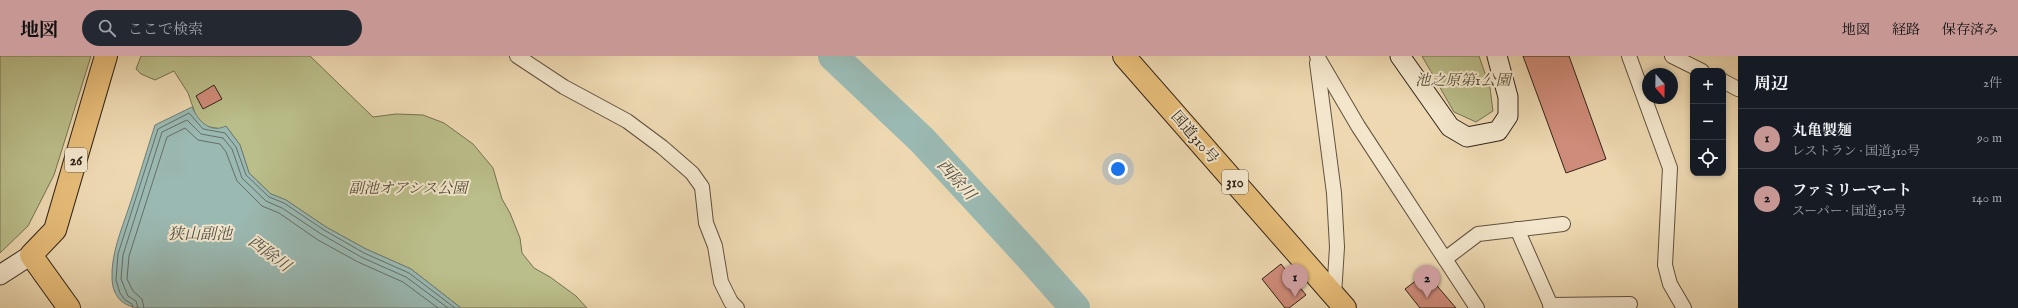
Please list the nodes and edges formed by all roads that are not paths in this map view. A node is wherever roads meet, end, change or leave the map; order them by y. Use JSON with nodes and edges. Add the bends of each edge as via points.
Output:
{"nodes":[{"id":1,"x":106,"y":56,"type":"edge"},
{"id":2,"x":517,"y":56,"type":"edge"},
{"id":3,"x":1124,"y":56,"type":"edge"},
{"id":4,"x":1317,"y":56,"type":"edge"},
{"id":5,"x":1400,"y":56,"type":"edge"},
{"id":6,"x":1497,"y":56,"type":"edge"},
{"id":7,"x":1629,"y":56,"type":"edge"},
{"id":8,"x":1672,"y":56,"type":"edge"},
{"id":9,"x":1696,"y":68,"type":"edge"},
{"id":10,"x":1726,"y":83,"type":"edge"},
{"id":11,"x":1738,"y":89,"type":"edge"},
{"id":12,"x":1563,"y":224,"type":"dead end"},
{"id":13,"x":1517,"y":229,"type":"junction"},
{"id":14,"x":31,"y":255,"type":"junction"},
{"id":15,"x":1445,"y":259,"type":"junction"},
{"id":16,"x":0,"y":275,"type":"edge"},
{"id":17,"x":1338,"y":304,"type":"edge"},
{"id":18,"x":1630,"y":304,"type":"dead end"},
{"id":19,"x":1551,"y":307,"type":"edge"},
{"id":20,"x":69,"y":308,"type":"edge"},
{"id":21,"x":737,"y":308,"type":"edge"},
{"id":22,"x":1477,"y":308,"type":"edge"},
{"id":23,"x":1684,"y":308,"type":"edge"}],
"edges":[{"from":1,"to":14,"type":"main road","number":"26","via":[[55,230]]},
{"from":2,"to":21,"type":"street","via":[[564,87],[627,121],[692,173],[702,187],[706,223],[715,246],[721,282]]},
{"from":3,"to":17,"type":"main road","name":"国道310号","number":"310"},
{"from":4,"to":15,"type":"street","via":[[1358,126]]},
{"from":4,"to":17,"type":"street","via":[[1334,193]]},
{"from":5,"to":6,"type":"street","via":[[1450,127],[1467,137],[1498,131],[1508,116],[1508,97]]},
{"from":7,"to":23,"type":"street","via":[[1670,168],[1665,265],[1670,284]]},
{"from":8,"to":9,"type":"street"},
{"from":10,"to":11,"type":"street"},
{"from":12,"to":13,"type":"street"},
{"from":13,"to":15,"type":"street","via":[[1478,234]]},
{"from":13,"to":19,"type":"street"},
{"from":14,"to":16,"type":"street"},
{"from":14,"to":20,"type":"main road"},
{"from":15,"to":22,"type":"street"},
{"from":18,"to":19,"type":"street"}]}
